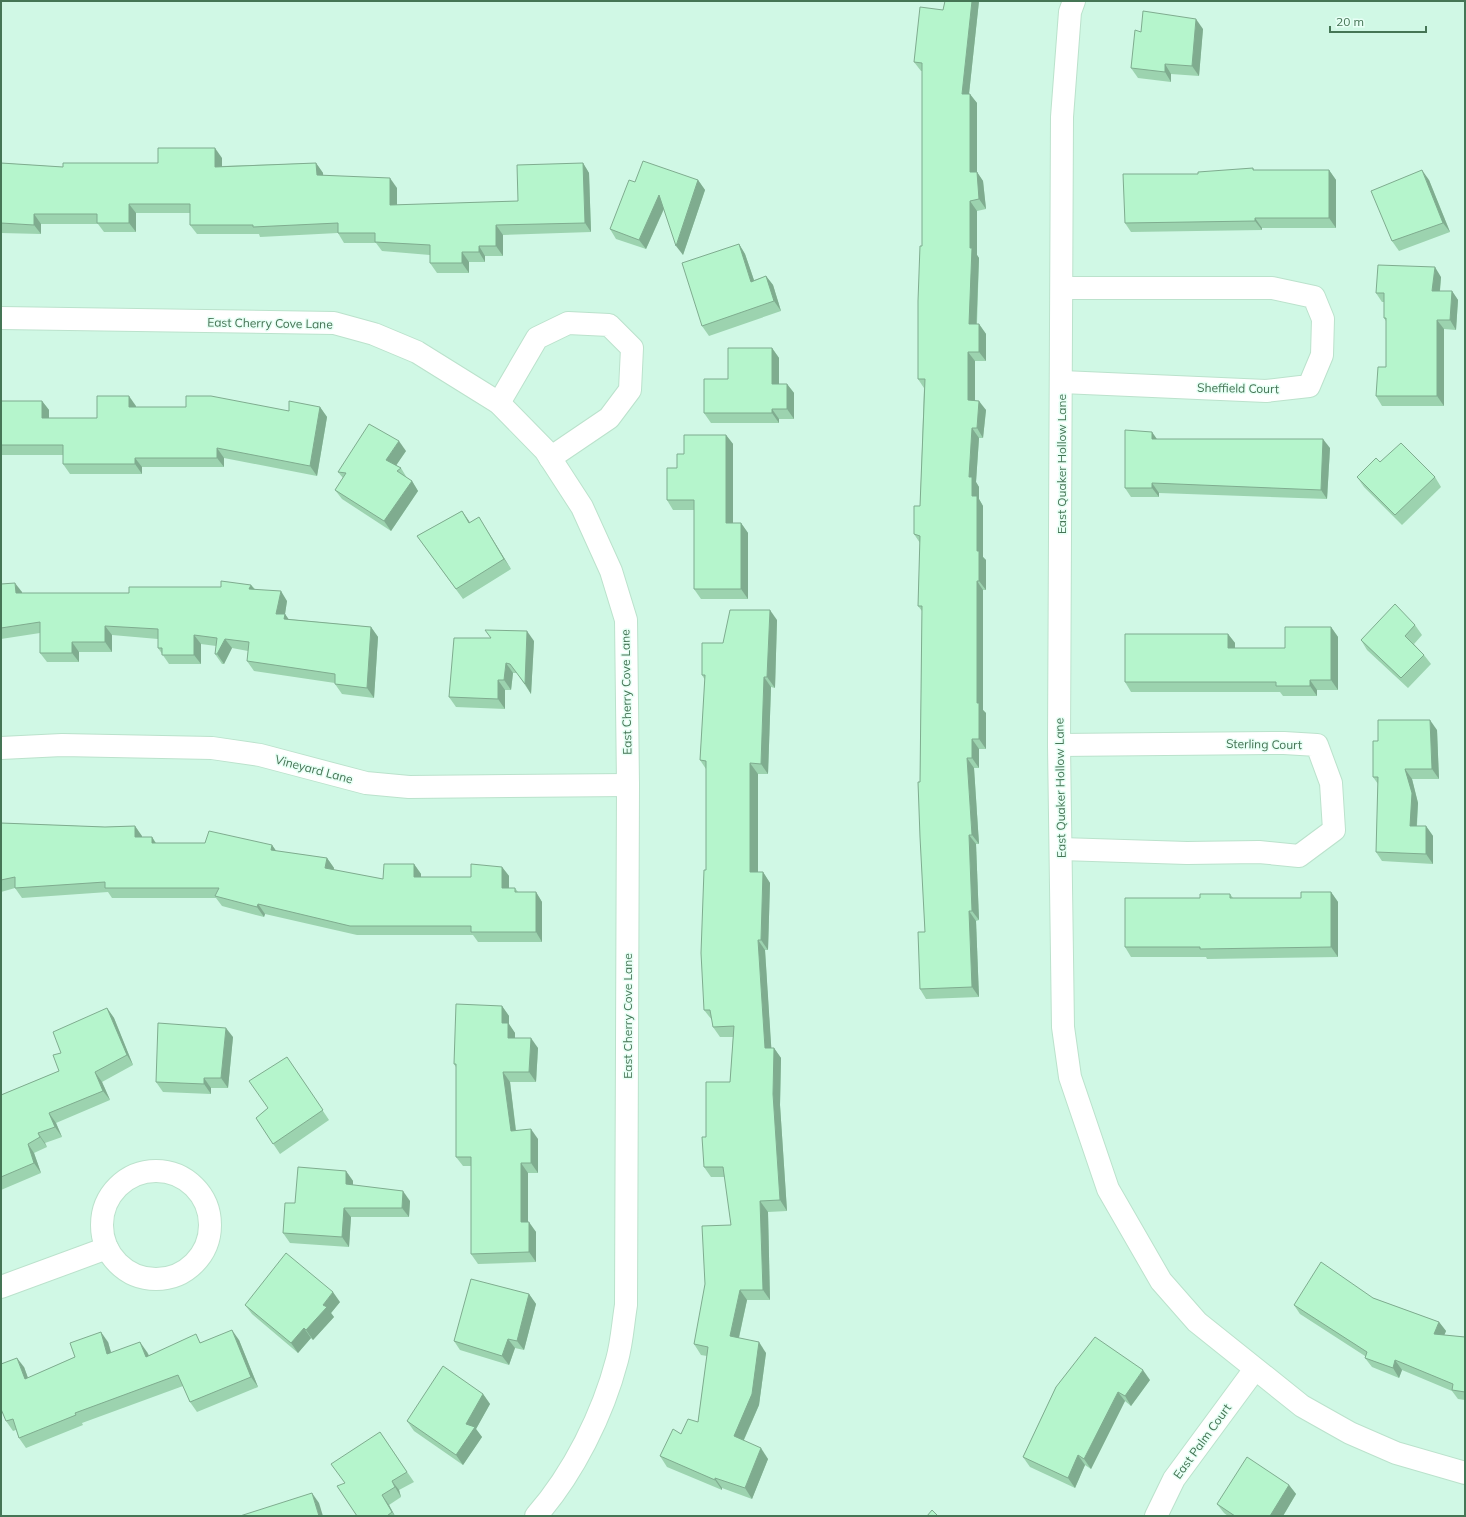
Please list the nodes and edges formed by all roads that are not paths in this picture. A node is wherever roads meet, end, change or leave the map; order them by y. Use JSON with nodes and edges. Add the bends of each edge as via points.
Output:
{"nodes":[{"id":1,"x":1074,"y":1,"type":"edge"},
{"id":2,"x":1062,"y":288,"type":"junction"},
{"id":3,"x":1,"y":318,"type":"edge"},
{"id":4,"x":1062,"y":382,"type":"junction"},
{"id":5,"x":499,"y":403,"type":"junction"},
{"id":6,"x":550,"y":458,"type":"junction"},
{"id":7,"x":1059,"y":745,"type":"junction"},
{"id":8,"x":1,"y":748,"type":"edge"},
{"id":9,"x":628,"y":786,"type":"junction"},
{"id":10,"x":1061,"y":849,"type":"junction"},
{"id":11,"x":107,"y":1248,"type":"junction"},
{"id":12,"x":1,"y":1287,"type":"edge"},
{"id":13,"x":1254,"y":1369,"type":"junction"},
{"id":14,"x":1465,"y":1473,"type":"edge"},
{"id":15,"x":536,"y":1516,"type":"edge"},
{"id":16,"x":1156,"y":1516,"type":"edge"}],
"edges":[{"from":1,"to":2,"type":"street","name":"East Quaker Hollow Lane","via":[[1070,12],[1062,117]]},
{"from":2,"to":4,"type":"street","name":"East Quaker Hollow Lane"},
{"from":2,"to":4,"type":"street","name":"Sheffield Court","via":[[1272,288],[1314,297],[1323,319],[1322,355],[1309,386],[1266,391]]},
{"from":3,"to":5,"type":"street","name":"East Cherry Cove Lane","via":[[334,323],[374,334],[417,352]]},
{"from":4,"to":7,"type":"street","name":"East Quaker Hollow Lane"},
{"from":5,"to":6,"type":"street","name":"East Cherry Cove Lane"},
{"from":5,"to":6,"type":"street","via":[[537,338],[568,323],[609,325],[632,348],[630,390],[608,418]]},
{"from":6,"to":9,"type":"street","name":"East Cherry Cove Lane","via":[[582,507],[611,572],[626,620]]},
{"from":7,"to":10,"type":"street","name":"East Quaker Hollow Lane"},
{"from":7,"to":10,"type":"street","name":"Sterling Court","via":[[1317,745],[1331,784],[1334,830],[1299,856],[1259,852],[1187,853]]},
{"from":8,"to":9,"type":"street","name":"Vineyard Lane","via":[[62,745],[212,748],[260,755],[366,783],[409,787]]},
{"from":9,"to":15,"type":"street","name":"East Cherry Cove Lane","via":[[626,1305],[618,1359],[598,1415],[576,1459]]},
{"from":10,"to":13,"type":"street","name":"East Quaker Hollow Lane","via":[[1063,1027],[1070,1077],[1108,1189],[1161,1281],[1197,1322]]},
{"from":11,"to":11,"type":"street","via":[[102,1231],[103,1213],[110,1197],[121,1183],[136,1174],[153,1170],[170,1172],[186,1179],[199,1190],[208,1206],[211,1224],[208,1243],[199,1259],[185,1271],[174,1276],[150,1279],[132,1274],[118,1263]]},
{"from":11,"to":12,"type":"street"},
{"from":13,"to":14,"type":"street","name":"East Quaker Hollow Lane","via":[[1302,1406],[1350,1433],[1396,1453]]},
{"from":13,"to":16,"type":"street","name":"East Palm Court","via":[[1174,1479]]}]}
